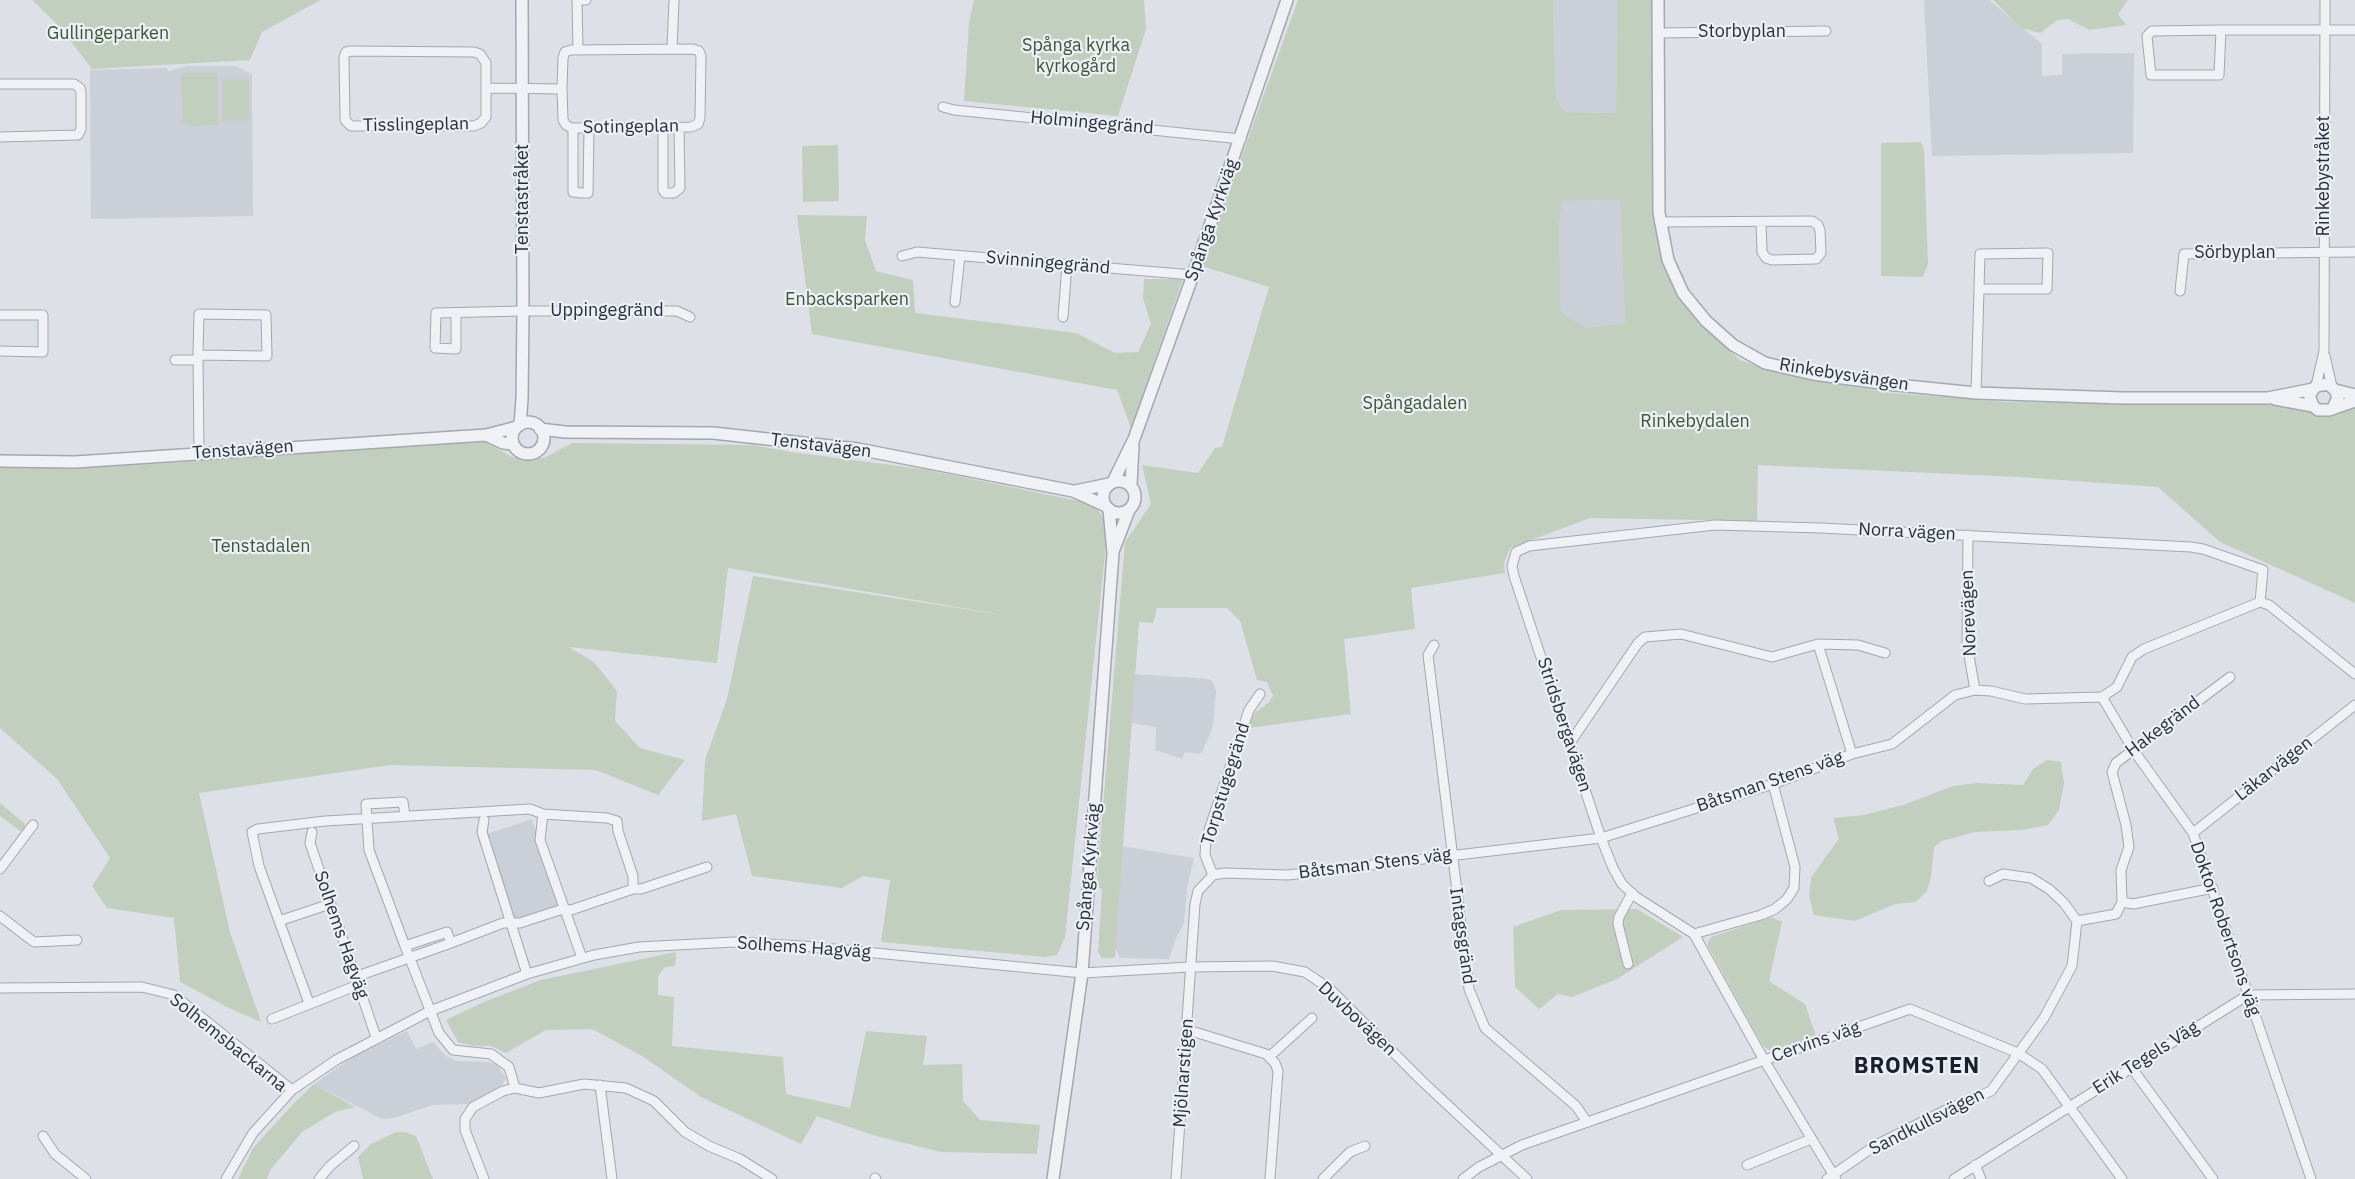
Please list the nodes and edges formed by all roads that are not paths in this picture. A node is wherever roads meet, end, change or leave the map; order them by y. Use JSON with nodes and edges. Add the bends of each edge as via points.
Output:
{"nodes":[{"id":1,"x":522,"y":0,"type":"edge"},
{"id":2,"x":586,"y":0,"type":"edge"},
{"id":3,"x":674,"y":0,"type":"edge"},
{"id":4,"x":1286,"y":0,"type":"edge"},
{"id":5,"x":1658,"y":0,"type":"edge"},
{"id":6,"x":2325,"y":0,"type":"edge"},
{"id":7,"x":2221,"y":30,"type":"junction"},
{"id":8,"x":2325,"y":30,"type":"junction"},
{"id":9,"x":2355,"y":30,"type":"edge"},
{"id":10,"x":1826,"y":31,"type":"dead end"},
{"id":11,"x":1658,"y":33,"type":"junction"},
{"id":12,"x":672,"y":49,"type":"junction"},
{"id":13,"x":578,"y":50,"type":"junction"},
{"id":14,"x":0,"y":84,"type":"edge"},
{"id":15,"x":486,"y":88,"type":"junction"},
{"id":16,"x":522,"y":89,"type":"junction"},
{"id":17,"x":562,"y":89,"type":"junction"},
{"id":18,"x":943,"y":107,"type":"dead end"},
{"id":19,"x":663,"y":127,"type":"junction"},
{"id":20,"x":679,"y":127,"type":"junction"},
{"id":21,"x":573,"y":128,"type":"junction"},
{"id":22,"x":589,"y":128,"type":"junction"},
{"id":23,"x":0,"y":138,"type":"edge"},
{"id":24,"x":1241,"y":139,"type":"junction"},
{"id":25,"x":1660,"y":222,"type":"junction"},
{"id":26,"x":1761,"y":222,"type":"junction"},
{"id":27,"x":2355,"y":252,"type":"edge"},
{"id":28,"x":2324,"y":253,"type":"junction"},
{"id":29,"x":902,"y":256,"type":"dead end"},
{"id":30,"x":960,"y":256,"type":"junction"},
{"id":31,"x":1067,"y":264,"type":"junction"},
{"id":32,"x":1193,"y":275,"type":"junction"},
{"id":33,"x":1979,"y":289,"type":"junction"},
{"id":34,"x":2180,"y":292,"type":"dead end"},
{"id":35,"x":955,"y":302,"type":"dead end"},
{"id":36,"x":523,"y":310,"type":"junction"},
{"id":37,"x":456,"y":313,"type":"junction"},
{"id":38,"x":0,"y":315,"type":"edge"},
{"id":39,"x":690,"y":317,"type":"dead end"},
{"id":40,"x":1063,"y":318,"type":"dead end"},
{"id":41,"x":0,"y":351,"type":"edge"},
{"id":42,"x":2324,"y":351,"type":"junction"},
{"id":43,"x":198,"y":358,"type":"junction"},
{"id":44,"x":175,"y":360,"type":"dead end"},
{"id":45,"x":2314,"y":388,"type":"junction"},
{"id":46,"x":2334,"y":388,"type":"junction"},
{"id":47,"x":1976,"y":392,"type":"junction"},
{"id":48,"x":2355,"y":395,"type":"edge"},
{"id":49,"x":522,"y":398,"type":"junction"},
{"id":50,"x":2268,"y":398,"type":"junction"},
{"id":51,"x":2355,"y":401,"type":"edge"},
{"id":52,"x":2313,"y":406,"type":"junction"},
{"id":53,"x":2333,"y":408,"type":"junction"},
{"id":54,"x":518,"y":426,"type":"junction"},
{"id":55,"x":537,"y":426,"type":"junction"},
{"id":56,"x":565,"y":432,"type":"junction"},
{"id":57,"x":486,"y":435,"type":"junction"},
{"id":58,"x":1134,"y":439,"type":"junction"},
{"id":59,"x":513,"y":444,"type":"junction"},
{"id":60,"x":542,"y":444,"type":"junction"},
{"id":61,"x":199,"y":453,"type":"junction"},
{"id":62,"x":0,"y":461,"type":"edge"},
{"id":63,"x":1111,"y":483,"type":"junction"},
{"id":64,"x":1131,"y":485,"type":"junction"},
{"id":65,"x":1073,"y":491,"type":"junction"},
{"id":66,"x":1108,"y":508,"type":"junction"},
{"id":67,"x":1129,"y":510,"type":"junction"},
{"id":68,"x":1968,"y":535,"type":"junction"},
{"id":69,"x":1516,"y":552,"type":"joint"},
{"id":70,"x":1113,"y":553,"type":"junction"},
{"id":71,"x":2260,"y":602,"type":"junction"},
{"id":72,"x":1818,"y":644,"type":"junction"},
{"id":73,"x":1434,"y":645,"type":"dead end"},
{"id":74,"x":1885,"y":654,"type":"dead end"},
{"id":75,"x":2355,"y":674,"type":"edge"},
{"id":76,"x":2230,"y":677,"type":"dead end"},
{"id":77,"x":1975,"y":690,"type":"junction"},
{"id":78,"x":1260,"y":694,"type":"dead end"},
{"id":79,"x":2102,"y":697,"type":"junction"},
{"id":80,"x":2355,"y":705,"type":"edge"},
{"id":81,"x":1570,"y":743,"type":"junction"},
{"id":82,"x":2134,"y":751,"type":"junction"},
{"id":83,"x":1852,"y":754,"type":"junction"},
{"id":84,"x":1773,"y":784,"type":"junction"},
{"id":85,"x":543,"y":814,"type":"junction"},
{"id":86,"x":405,"y":816,"type":"junction"},
{"id":87,"x":367,"y":820,"type":"junction"},
{"id":88,"x":484,"y":820,"type":"dead end"},
{"id":89,"x":33,"y":825,"type":"dead end"},
{"id":90,"x":312,"y":832,"type":"dead end"},
{"id":91,"x":2193,"y":833,"type":"junction"},
{"id":92,"x":1601,"y":838,"type":"junction"},
{"id":93,"x":1451,"y":855,"type":"junction"},
{"id":94,"x":707,"y":867,"type":"dead end"},
{"id":95,"x":0,"y":869,"type":"edge"},
{"id":96,"x":1212,"y":875,"type":"junction"},
{"id":97,"x":1989,"y":881,"type":"dead end"},
{"id":98,"x":2213,"y":888,"type":"junction"},
{"id":99,"x":632,"y":889,"type":"junction"},
{"id":100,"x":1632,"y":893,"type":"junction"},
{"id":101,"x":2122,"y":902,"type":"junction"},
{"id":102,"x":330,"y":904,"type":"junction"},
{"id":103,"x":563,"y":909,"type":"junction"},
{"id":104,"x":0,"y":916,"type":"edge"},
{"id":105,"x":279,"y":921,"type":"junction"},
{"id":106,"x":2077,"y":921,"type":"junction"},
{"id":107,"x":512,"y":924,"type":"junction"},
{"id":108,"x":1694,"y":934,"type":"junction"},
{"id":109,"x":77,"y":940,"type":"dead end"},
{"id":110,"x":451,"y":944,"type":"junction"},
{"id":111,"x":405,"y":946,"type":"junction"},
{"id":112,"x":409,"y":958,"type":"junction"},
{"id":113,"x":582,"y":958,"type":"junction"},
{"id":114,"x":1628,"y":964,"type":"dead end"},
{"id":115,"x":1190,"y":967,"type":"junction"},
{"id":116,"x":1082,"y":973,"type":"junction"},
{"id":117,"x":527,"y":974,"type":"junction"},
{"id":118,"x":357,"y":981,"type":"junction"},
{"id":119,"x":0,"y":988,"type":"edge"},
{"id":120,"x":2355,"y":994,"type":"edge"},
{"id":121,"x":2248,"y":995,"type":"junction"},
{"id":122,"x":309,"y":1003,"type":"junction"},
{"id":123,"x":430,"y":1011,"type":"junction"},
{"id":124,"x":272,"y":1018,"type":"dead end"},
{"id":125,"x":1312,"y":1018,"type":"dead end"},
{"id":126,"x":1188,"y":1030,"type":"junction"},
{"id":127,"x":376,"y":1037,"type":"junction"},
{"id":128,"x":2018,"y":1054,"type":"junction"},
{"id":129,"x":1270,"y":1056,"type":"junction"},
{"id":130,"x":1764,"y":1060,"type":"junction"},
{"id":131,"x":2131,"y":1067,"type":"junction"},
{"id":132,"x":600,"y":1085,"type":"junction"},
{"id":133,"x":515,"y":1088,"type":"junction"},
{"id":134,"x":292,"y":1090,"type":"junction"},
{"id":135,"x":2070,"y":1106,"type":"junction"},
{"id":136,"x":1587,"y":1122,"type":"junction"},
{"id":137,"x":43,"y":1136,"type":"dead end"},
{"id":138,"x":1812,"y":1139,"type":"junction"},
{"id":139,"x":354,"y":1146,"type":"dead end"},
{"id":140,"x":1366,"y":1146,"type":"dead end"},
{"id":141,"x":1500,"y":1156,"type":"junction"},
{"id":142,"x":1975,"y":1165,"type":"junction"},
{"id":143,"x":1746,"y":1166,"type":"dead end"},
{"id":144,"x":1832,"y":1177,"type":"edge"},
{"id":145,"x":86,"y":1179,"type":"edge"},
{"id":146,"x":226,"y":1179,"type":"edge"},
{"id":147,"x":319,"y":1179,"type":"edge"},
{"id":148,"x":484,"y":1179,"type":"edge"},
{"id":149,"x":612,"y":1179,"type":"edge"},
{"id":150,"x":772,"y":1179,"type":"edge"},
{"id":151,"x":1053,"y":1179,"type":"edge"},
{"id":152,"x":1176,"y":1179,"type":"edge"},
{"id":153,"x":1270,"y":1179,"type":"edge"},
{"id":154,"x":1323,"y":1179,"type":"edge"},
{"id":155,"x":1462,"y":1179,"type":"edge"},
{"id":156,"x":1527,"y":1179,"type":"edge"},
{"id":157,"x":1954,"y":1179,"type":"edge"},
{"id":158,"x":1981,"y":1179,"type":"edge"},
{"id":159,"x":2122,"y":1179,"type":"edge"},
{"id":160,"x":2213,"y":1179,"type":"edge"},
{"id":161,"x":2311,"y":1179,"type":"edge"}],
"edges":[{"from":1,"to":16,"type":"street","name":"Tenstastråket"},
{"from":2,"to":13,"type":"street","via":[[577,0]]},
{"from":3,"to":12,"type":"street"},
{"from":4,"to":24,"type":"street","name":"Spånga Kyrkväg"},
{"from":5,"to":11,"type":"street","name":"Rinkebysvängen"},
{"from":6,"to":8,"type":"street","name":"Rinkebystråket"},
{"from":7,"to":7,"type":"street","via":[[2152,31],[2147,36],[2150,75],[2219,75]]},
{"from":7,"to":8,"type":"street"},
{"from":8,"to":9,"type":"street"},
{"from":8,"to":28,"type":"street","name":"Rinkebystråket"},
{"from":10,"to":11,"type":"street","name":"Storbyplan"},
{"from":11,"to":25,"type":"street","name":"Rinkebysvängen"},
{"from":12,"to":13,"type":"street","name":"Sotingeplan"},
{"from":12,"to":20,"type":"street","name":"Sotingeplan","via":[[693,49],[701,56],[700,118],[698,124]]},
{"from":13,"to":17,"type":"street","name":"Sotingeplan","via":[[565,52]]},
{"from":14,"to":23,"type":"street","via":[[74,84],[81,93],[81,129],[78,135]]},
{"from":15,"to":15,"type":"street","name":"Tisslingeplan","via":[[486,63],[480,54],[474,52],[351,51],[344,57],[345,120],[351,126],[474,126],[486,116]]},
{"from":15,"to":16,"type":"street"},
{"from":16,"to":17,"type":"street"},
{"from":16,"to":36,"type":"street","name":"Tenstastråket"},
{"from":17,"to":21,"type":"street","name":"Sotingeplan","via":[[563,120]]},
{"from":18,"to":24,"type":"street","name":"Holmingegränd"},
{"from":19,"to":20,"type":"street","name":"Sotingeplan"},
{"from":19,"to":20,"type":"street","via":[[665,193],[674,193],[680,188]]},
{"from":19,"to":22,"type":"street","name":"Sotingeplan"},
{"from":21,"to":22,"type":"street","name":"Sotingeplan"},
{"from":21,"to":22,"type":"street","via":[[573,192],[581,193],[588,193]]},
{"from":24,"to":32,"type":"street","name":"Spånga Kyrkväg"},
{"from":25,"to":26,"type":"street"},
{"from":25,"to":47,"type":"street","name":"Rinkebysvängen","via":[[1668,260],[1683,293],[1733,346],[1765,363],[1813,374]]},
{"from":26,"to":26,"type":"street","via":[[1812,221],[1820,230],[1821,254],[1816,259],[1766,258],[1762,252]]},
{"from":27,"to":28,"type":"street"},
{"from":28,"to":34,"type":"street","name":"Sörbyplan","via":[[2184,254]]},
{"from":28,"to":42,"type":"street","name":"Rinkebystråket"},
{"from":29,"to":30,"type":"street","name":"Svinningegränd","via":[[917,252]]},
{"from":30,"to":31,"type":"street","name":"Svinningegränd"},
{"from":30,"to":35,"type":"street"},
{"from":31,"to":32,"type":"street","name":"Svinningegränd"},
{"from":31,"to":40,"type":"street"},
{"from":32,"to":58,"type":"street","name":"Spånga Kyrkväg"},
{"from":33,"to":33,"type":"street","via":[[1980,254],[2048,253],[2048,289]]},
{"from":33,"to":47,"type":"street"},
{"from":36,"to":37,"type":"street","name":"Uppingegränd"},
{"from":36,"to":39,"type":"street","name":"Uppingegränd","via":[[677,311]]},
{"from":36,"to":49,"type":"street","name":"Tenstastråket"},
{"from":37,"to":37,"type":"street","name":"Uppingegränd","via":[[456,349],[435,348],[436,313]]},
{"from":38,"to":41,"type":"street","via":[[44,315],[43,352]]},
{"from":42,"to":45,"type":"street","name":"Rinkebystråket"},
{"from":42,"to":46,"type":"street","name":"Rinkebystråket"},
{"from":43,"to":43,"type":"street","via":[[199,314],[266,315],[267,356]]},
{"from":43,"to":44,"type":"street"},
{"from":43,"to":61,"type":"street"},
{"from":45,"to":46,"type":"street","name":"Rinkebysvängen","via":[[2324,384]]},
{"from":45,"to":50,"type":"street","name":"Rinkebysvängen"},
{"from":45,"to":52,"type":"street","via":[[2310,398]]},
{"from":46,"to":48,"type":"street","name":"Rinkebysvängen"},
{"from":46,"to":53,"type":"street","via":[[2338,397]]},
{"from":47,"to":50,"type":"street","name":"Rinkebysvängen","via":[[2122,398]]},
{"from":49,"to":54,"type":"street","name":"Tenstastråket"},
{"from":49,"to":55,"type":"street","name":"Tenstastråket"},
{"from":50,"to":52,"type":"street","name":"Rinkebysvängen"},
{"from":51,"to":53,"type":"street","name":"Rinkebysvängen"},
{"from":52,"to":53,"type":"street","name":"Rinkebysvängen","via":[[2322,411]]},
{"from":54,"to":55,"type":"street"},
{"from":54,"to":57,"type":"street","name":"Tenstavägen"},
{"from":54,"to":59,"type":"street","via":[[512,435]]},
{"from":55,"to":56,"type":"street","name":"Tenstavägen"},
{"from":55,"to":60,"type":"street","via":[[544,436]]},
{"from":56,"to":60,"type":"street","name":"Tenstavägen"},
{"from":56,"to":65,"type":"street","name":"Tenstavägen","via":[[713,433],[858,449]]},
{"from":57,"to":59,"type":"street","name":"Tenstavägen"},
{"from":57,"to":61,"type":"street","name":"Tenstavägen"},
{"from":58,"to":63,"type":"street","name":"Spånga Kyrkväg"},
{"from":58,"to":64,"type":"street","name":"Spånga Kyrkväg"},
{"from":59,"to":60,"type":"street","via":[[519,452],[528,454],[537,451]]},
{"from":61,"to":62,"type":"street","name":"Tenstavägen","via":[[75,462]]},
{"from":63,"to":64,"type":"street","via":[[1122,481]]},
{"from":63,"to":65,"type":"street","name":"Tenstavägen"},
{"from":63,"to":66,"type":"street","via":[[1103,497]]},
{"from":64,"to":67,"type":"street","via":[[1136,498]]},
{"from":65,"to":66,"type":"street","name":"Tenstavägen"},
{"from":66,"to":67,"type":"street","via":[[1117,513]]},
{"from":66,"to":70,"type":"street","name":"Spånga Kyrkväg"},
{"from":67,"to":70,"type":"street","name":"Spånga Kyrkväg"},
{"from":68,"to":69,"type":"street","name":"Norra vägen","via":[[1715,525],[1529,546]]},
{"from":68,"to":71,"type":"street","name":"Norra vägen","via":[[2203,549],[2263,570]]},
{"from":68,"to":77,"type":"street","name":"Norevägen","via":[[1967,644]]},
{"from":69,"to":81,"type":"street","name":"Stridsbergavägen","via":[[1512,566],[1514,576]]},
{"from":70,"to":116,"type":"street","name":"Spånga Kyrkväg"},
{"from":71,"to":75,"type":"street","via":[[2269,605]]},
{"from":71,"to":79,"type":"street","via":[[2144,649],[2132,657],[2117,687]]},
{"from":72,"to":74,"type":"street","via":[[1858,644]]},
{"from":72,"to":81,"type":"street","via":[[1772,657],[1681,634],[1645,637]]},
{"from":72,"to":83,"type":"street"},
{"from":73,"to":93,"type":"street","name":"Intagsgränd","via":[[1428,655]]},
{"from":76,"to":82,"type":"street","name":"Hakegränd"},
{"from":77,"to":79,"type":"street","name":"Båtsman Stens väg","via":[[2025,699]]},
{"from":77,"to":83,"type":"street","name":"Båtsman Stens väg","via":[[1955,696],[1892,744]]},
{"from":78,"to":96,"type":"street","name":"Torpstugegränd","via":[[1249,710],[1206,839],[1204,855]]},
{"from":79,"to":82,"type":"street","name":"Doktor Robertsons väg"},
{"from":80,"to":91,"type":"street","name":"Läkarvägen"},
{"from":81,"to":92,"type":"street","name":"Stridsbergavägen"},
{"from":82,"to":91,"type":"street","name":"Doktor Robertsons väg"},
{"from":82,"to":101,"type":"street","name":"Hakegränd","via":[[2116,762],[2112,772],[2129,847],[2120,870]]},
{"from":83,"to":84,"type":"street","name":"Båtsman Stens väg"},
{"from":84,"to":92,"type":"street","name":"Båtsman Stens väg"},
{"from":84,"to":108,"type":"street","via":[[1795,867],[1794,888],[1775,909]]},
{"from":85,"to":86,"type":"street","via":[[530,809]]},
{"from":85,"to":99,"type":"street","via":[[617,821],[633,876]]},
{"from":85,"to":103,"type":"street","via":[[540,840]]},
{"from":86,"to":87,"type":"street"},
{"from":86,"to":87,"type":"street","via":[[403,802],[366,804]]},
{"from":87,"to":105,"type":"street","via":[[325,821],[252,832],[259,866]]},
{"from":87,"to":111,"type":"street","via":[[369,850]]},
{"from":88,"to":107,"type":"street","via":[[482,832]]},
{"from":89,"to":95,"type":"street"},
{"from":90,"to":102,"type":"street","name":"Solhems Hagväg","via":[[310,843]]},
{"from":91,"to":98,"type":"street","name":"Doktor Robertsons väg"},
{"from":92,"to":93,"type":"street","name":"Båtsman Stens väg"},
{"from":92,"to":100,"type":"street","name":"Stridsbergavägen","via":[[1622,884]]},
{"from":93,"to":96,"type":"street","name":"Båtsman Stens väg","via":[[1288,875]]},
{"from":93,"to":136,"type":"street","name":"Intagsgränd","via":[[1468,989],[1485,1028],[1576,1106]]},
{"from":94,"to":99,"type":"street","via":[[641,889]]},
{"from":96,"to":115,"type":"street","via":[[1198,891]]},
{"from":97,"to":106,"type":"street","via":[[2003,874],[2031,878],[2054,894]]},
{"from":98,"to":101,"type":"street","via":[[2133,904]]},
{"from":98,"to":121,"type":"street","name":"Doktor Robertsons väg"},
{"from":99,"to":103,"type":"street","via":[[571,910]]},
{"from":100,"to":108,"type":"street","name":"Stridsbergavägen"},
{"from":100,"to":114,"type":"street","via":[[1618,924]]},
{"from":101,"to":106,"type":"street","via":[[2116,914]]},
{"from":102,"to":105,"type":"street"},
{"from":102,"to":118,"type":"street","name":"Solhems Hagväg"},
{"from":103,"to":107,"type":"street"},
{"from":103,"to":113,"type":"street"},
{"from":104,"to":109,"type":"street","via":[[34,942]]},
{"from":105,"to":122,"type":"street"},
{"from":106,"to":128,"type":"street","name":"Sandkullsvägen","via":[[2072,966],[2044,1018]]},
{"from":107,"to":110,"type":"street","via":[[503,923]]},
{"from":107,"to":117,"type":"street"},
{"from":108,"to":130,"type":"street","name":"Stridsbergavägen"},
{"from":110,"to":111,"type":"street","via":[[447,932]]},
{"from":110,"to":112,"type":"street"},
{"from":111,"to":112,"type":"street"},
{"from":112,"to":118,"type":"street"},
{"from":112,"to":123,"type":"street"},
{"from":113,"to":116,"type":"street","name":"Solhems Hagväg","via":[[638,946],[768,943]]},
{"from":113,"to":117,"type":"street","name":"Solhems Hagväg"},
{"from":115,"to":116,"type":"street","name":"Duvbovägen"},
{"from":115,"to":126,"type":"street","name":"Mjölnarstigen"},
{"from":115,"to":141,"type":"street","name":"Duvbovägen","via":[[1272,966],[1305,972],[1330,989]]},
{"from":116,"to":151,"type":"street","name":"Spånga Kyrkväg"},
{"from":117,"to":123,"type":"street","name":"Solhems Hagväg"},
{"from":118,"to":122,"type":"street"},
{"from":118,"to":127,"type":"street","name":"Solhems Hagväg"},
{"from":119,"to":134,"type":"street","name":"Solhemsbackarna","via":[[142,987],[174,995]]},
{"from":120,"to":121,"type":"street"},
{"from":121,"to":131,"type":"street","name":"Erik Tegels Väg"},
{"from":121,"to":161,"type":"street","name":"Doktor Robertsons väg"},
{"from":122,"to":124,"type":"street"},
{"from":123,"to":127,"type":"street","name":"Solhems Hagväg"},
{"from":123,"to":133,"type":"street","via":[[440,1033],[454,1050],[491,1054],[510,1067]]},
{"from":125,"to":129,"type":"street"},
{"from":126,"to":129,"type":"street"},
{"from":126,"to":152,"type":"street","name":"Mjölnarstigen"},
{"from":127,"to":134,"type":"street","name":"Solhems Hagväg"},
{"from":128,"to":130,"type":"street","name":"Cervins väg","via":[[1910,1009]]},
{"from":128,"to":135,"type":"street","name":"Cervins väg","via":[[2042,1069]]},
{"from":128,"to":144,"type":"street","name":"Sandkullsvägen","via":[[1991,1091],[1884,1141]]},
{"from":129,"to":153,"type":"street","via":[[1278,1071]]},
{"from":130,"to":136,"type":"street","name":"Cervins väg"},
{"from":130,"to":138,"type":"street","name":"Stridsbergavägen"},
{"from":131,"to":135,"type":"street","name":"Erik Tegels Väg"},
{"from":131,"to":160,"type":"street"},
{"from":132,"to":133,"type":"street","via":[[584,1084],[539,1093]]},
{"from":132,"to":149,"type":"street"},
{"from":132,"to":150,"type":"street","via":[[626,1088],[654,1101],[685,1132],[757,1168]]},
{"from":133,"to":148,"type":"street","via":[[473,1107],[465,1119],[465,1130]]},
{"from":134,"to":146,"type":"street","name":"Solhemsbackarna","via":[[253,1133]]},
{"from":135,"to":142,"type":"street","name":"Erik Tegels Väg"},
{"from":135,"to":159,"type":"street","name":"Cervins väg"},
{"from":136,"to":141,"type":"street","name":"Cervins väg"},
{"from":137,"to":145,"type":"street","via":[[55,1154]]},
{"from":138,"to":143,"type":"street"},
{"from":138,"to":144,"type":"street","name":"Stridsbergavägen"},
{"from":139,"to":147,"type":"street"},
{"from":140,"to":154,"type":"street","via":[[1350,1152]]},
{"from":141,"to":155,"type":"street","name":"Cervins väg"},
{"from":141,"to":156,"type":"street","name":"Duvbovägen"},
{"from":142,"to":157,"type":"street","name":"Erik Tegels Väg"},
{"from":142,"to":158,"type":"street"}]}
